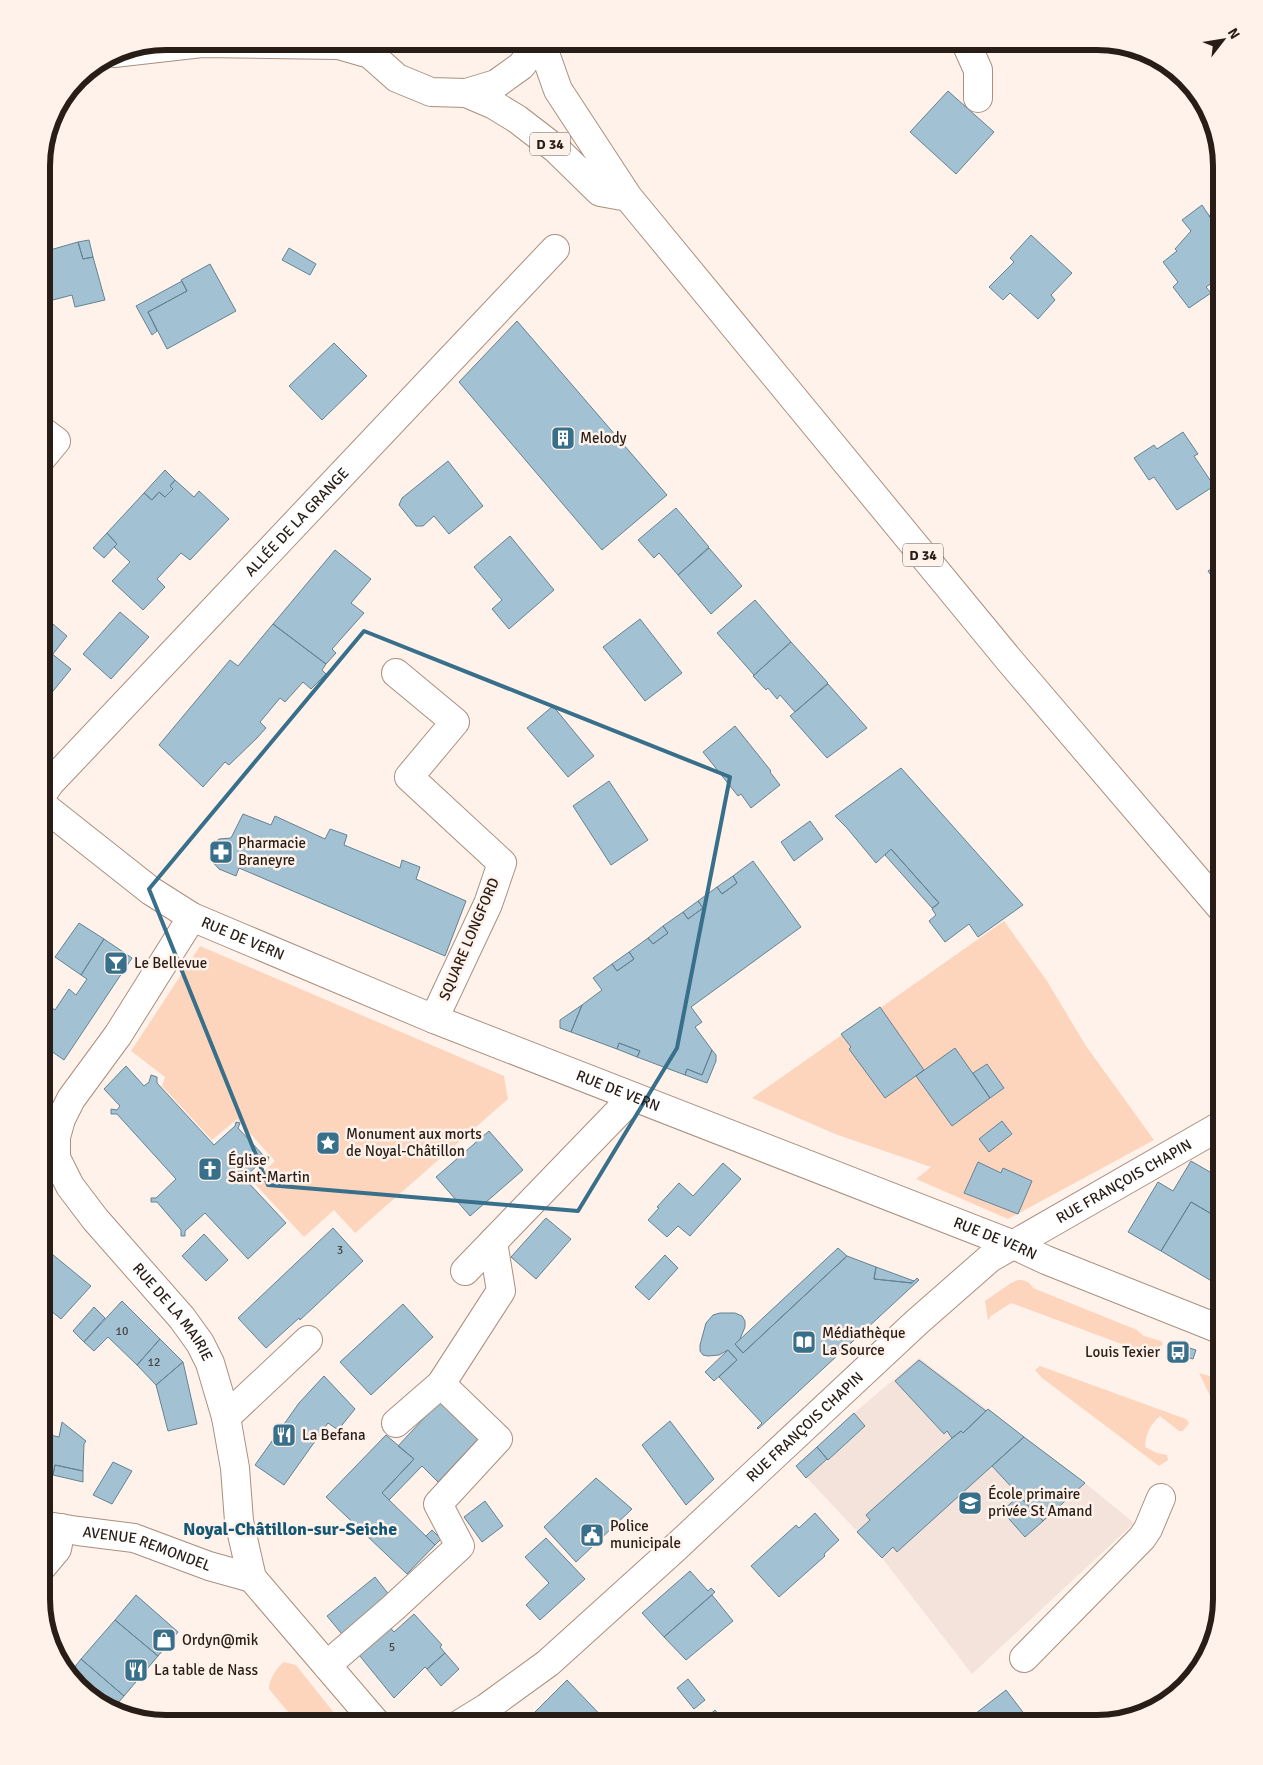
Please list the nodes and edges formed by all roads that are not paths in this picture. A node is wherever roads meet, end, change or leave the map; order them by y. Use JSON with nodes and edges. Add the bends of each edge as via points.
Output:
{"nodes":[{"id":1,"x":368,"y":50,"type":"edge"},
{"id":2,"x":534,"y":50,"type":"edge"},
{"id":3,"x":544,"y":50,"type":"edge"},
{"id":4,"x":969,"y":50,"type":"edge"},
{"id":5,"x":466,"y":93,"type":"junction"},
{"id":6,"x":978,"y":98,"type":"dead end"},
{"id":7,"x":628,"y":197,"type":"junction"},
{"id":8,"x":555,"y":249,"type":"dead end"},
{"id":9,"x":50,"y":436,"type":"edge"},
{"id":10,"x":50,"y":449,"type":"edge"},
{"id":11,"x":396,"y":673,"type":"dead end"},
{"id":12,"x":50,"y":783,"type":"edge"},
{"id":13,"x":50,"y":811,"type":"edge"},
{"id":14,"x":1213,"y":898,"type":"edge"},
{"id":15,"x":192,"y":917,"type":"junction"},
{"id":16,"x":434,"y":1019,"type":"junction"},
{"id":17,"x":634,"y":1096,"type":"junction"},
{"id":18,"x":1213,"y":1130,"type":"edge"},
{"id":19,"x":50,"y":1160,"type":"edge"},
{"id":20,"x":50,"y":1165,"type":"edge"},
{"id":21,"x":493,"y":1242,"type":"junction"},
{"id":22,"x":1014,"y":1245,"type":"junction"},
{"id":23,"x":466,"y":1271,"type":"dead end"},
{"id":24,"x":1213,"y":1326,"type":"edge"},
{"id":25,"x":308,"y":1340,"type":"dead end"},
{"id":26,"x":441,"y":1384,"type":"junction"},
{"id":27,"x":226,"y":1418,"type":"junction"},
{"id":28,"x":396,"y":1423,"type":"dead end"},
{"id":29,"x":1161,"y":1498,"type":"dead end"},
{"id":30,"x":51,"y":1526,"type":"edge"},
{"id":31,"x":50,"y":1557,"type":"edge"},
{"id":32,"x":252,"y":1578,"type":"junction"},
{"id":33,"x":1024,"y":1658,"type":"dead end"},
{"id":34,"x":327,"y":1665,"type":"junction"},
{"id":35,"x":369,"y":1715,"type":"edge"},
{"id":36,"x":475,"y":1715,"type":"edge"}],
"edges":[{"from":1,"to":5,"type":"street","via":[[397,78],[430,92]]},
{"from":2,"to":5,"type":"street","via":[[521,66],[496,84]]},
{"from":3,"to":7,"type":"street","number":"D 34","via":[[558,90]]},
{"from":4,"to":6,"type":"street","via":[[978,70]]},
{"from":5,"to":7,"type":"street","number":"D 34","via":[[517,119],[556,149],[600,192]]},
{"from":7,"to":14,"type":"street","number":"D 34","via":[[1010,661]]},
{"from":8,"to":12,"type":"street","name":"ALLÉE DE LA GRANGE"},
{"from":9,"to":10,"type":"street","via":[[56,441]]},
{"from":11,"to":16,"type":"street","name":"SQUARE LONGFORD","via":[[455,722],[409,777],[502,862],[488,904]]},
{"from":13,"to":15,"type":"street","name":"RUE DE VERN","via":[[150,891]]},
{"from":15,"to":16,"type":"street","name":"RUE DE VERN"},
{"from":15,"to":19,"type":"street","name":"RUE DE LA MAIRIE","via":[[118,1035],[71,1099],[60,1119]]},
{"from":16,"to":17,"type":"street","name":"RUE DE VERN"},
{"from":17,"to":21,"type":"street"},
{"from":17,"to":22,"type":"street","name":"RUE DE VERN"},
{"from":18,"to":22,"type":"street","name":"RUE FRANÇOIS CHAPIN"},
{"from":20,"to":27,"type":"street","name":"RUE DE LA MAIRIE","via":[[182,1318],[210,1363]]},
{"from":21,"to":23,"type":"street"},
{"from":21,"to":26,"type":"street","via":[[501,1291]]},
{"from":22,"to":24,"type":"street","name":"RUE DE VERN"},
{"from":22,"to":36,"type":"street","name":"RUE FRANÇOIS CHAPIN","via":[[990,1258],[917,1322],[548,1662]]},
{"from":25,"to":27,"type":"street"},
{"from":26,"to":28,"type":"street"},
{"from":26,"to":34,"type":"street","via":[[498,1439],[438,1504],[460,1546]]},
{"from":27,"to":32,"type":"street","name":"RUE DE LA MAIRIE","via":[[235,1468],[239,1522]]},
{"from":29,"to":33,"type":"street","via":[[1142,1538]]},
{"from":30,"to":31,"type":"street","via":[[57,1549]]},
{"from":30,"to":32,"type":"street","name":"AVENUE REMONDEL","via":[[134,1538]]},
{"from":32,"to":34,"type":"street","name":"RUE DE LA MAIRIE"},
{"from":34,"to":35,"type":"street","name":"RUE DE LA MAIRIE"}]}
